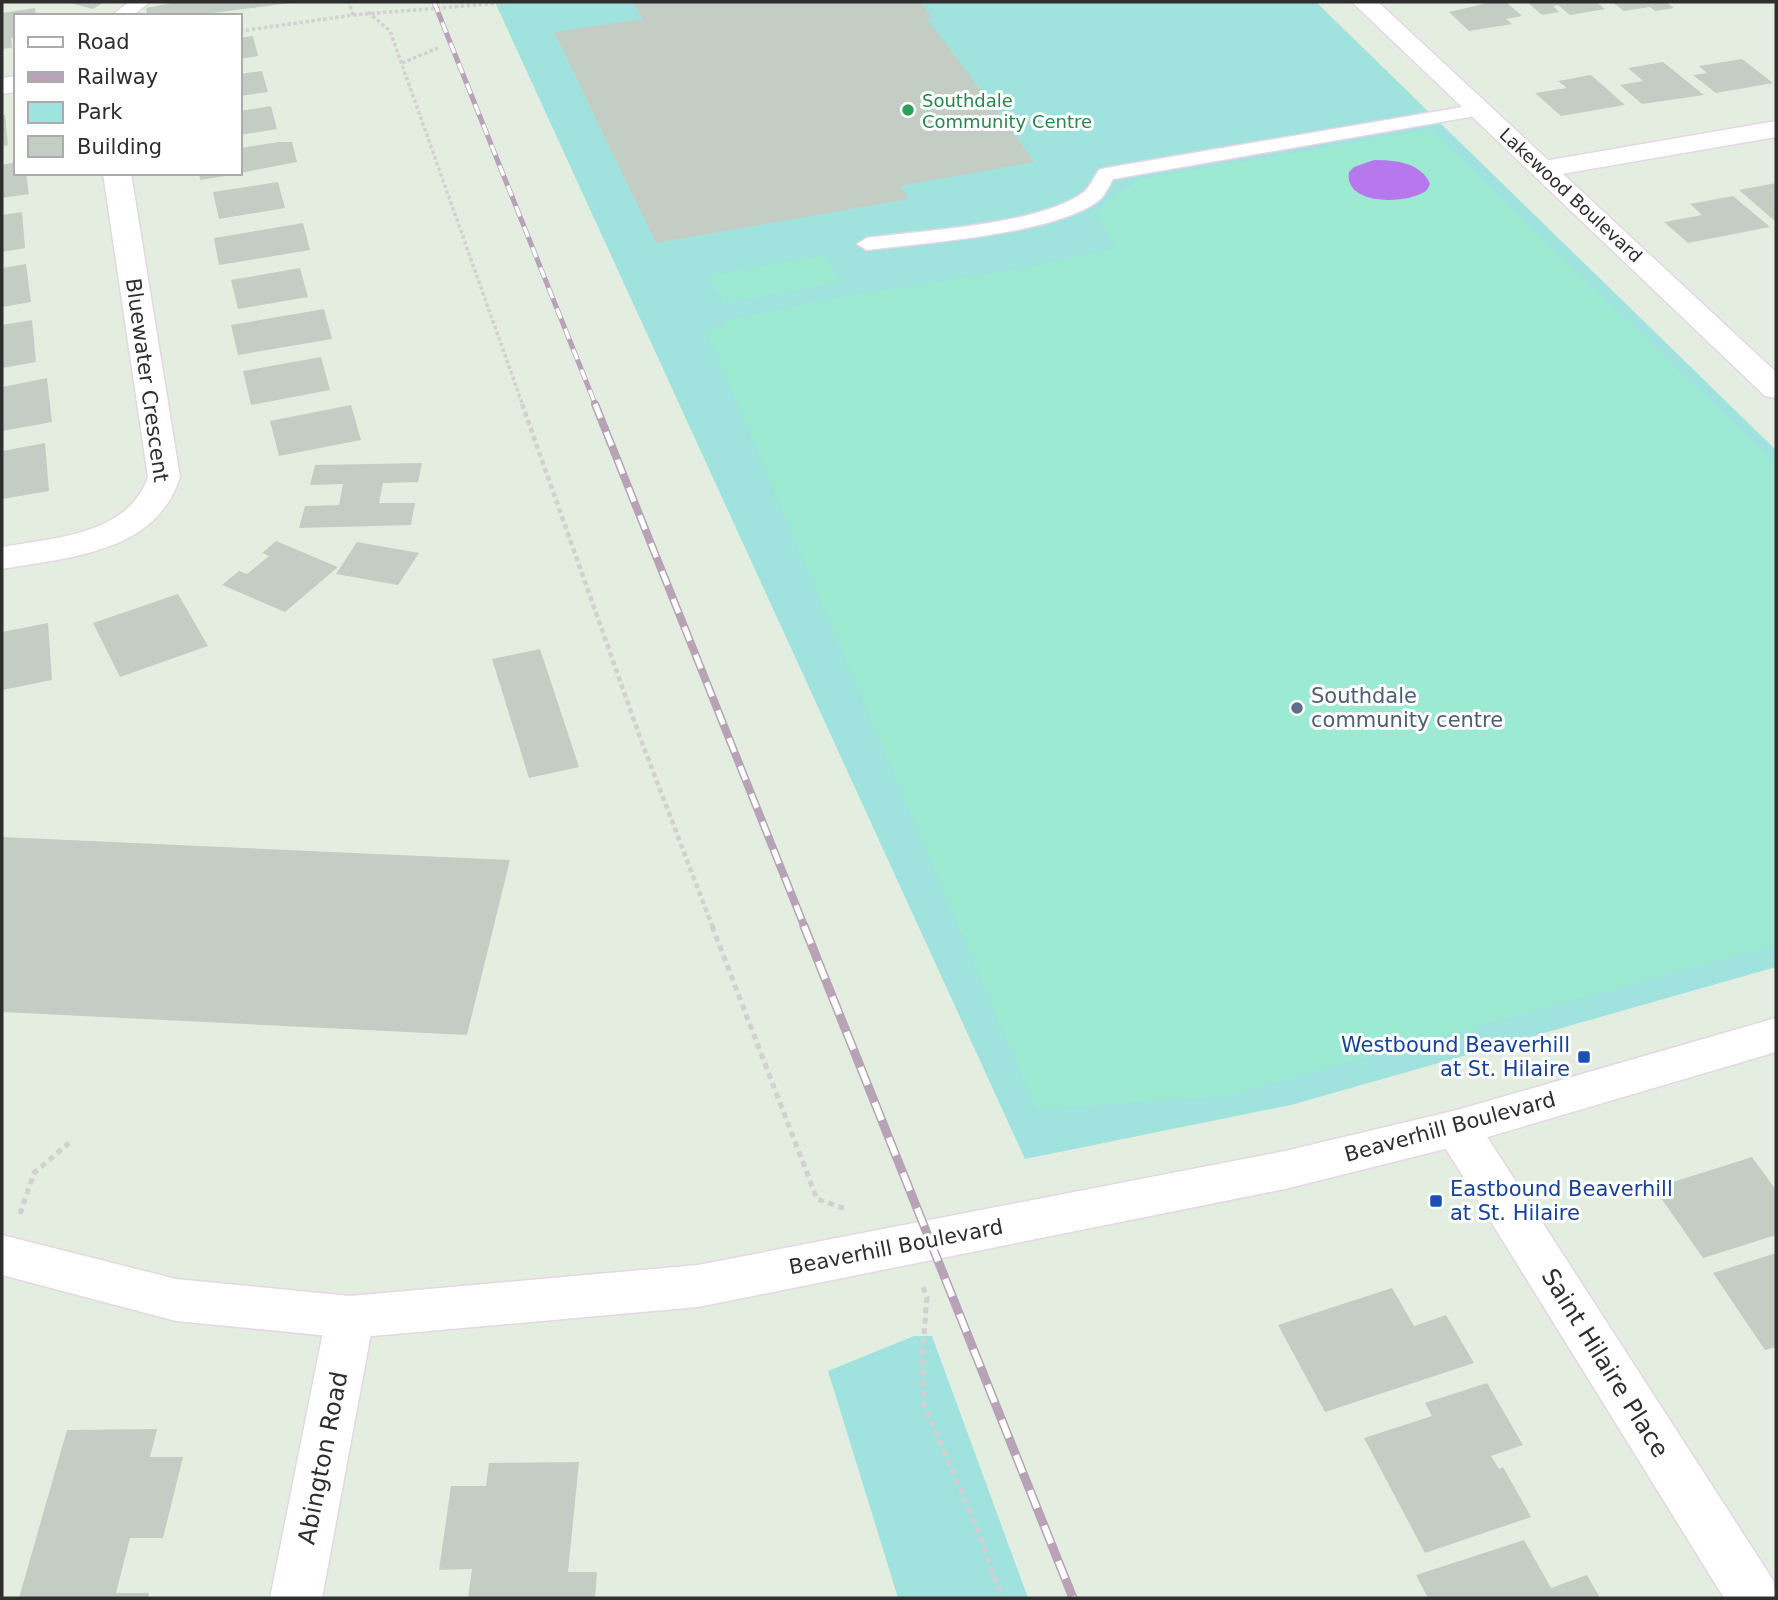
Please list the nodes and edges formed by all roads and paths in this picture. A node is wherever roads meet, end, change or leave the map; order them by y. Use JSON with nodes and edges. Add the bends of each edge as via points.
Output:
{"nodes":[{"id":1,"x":141,"y":2,"type":"edge"},
{"id":2,"x":349,"y":2,"type":"edge"},
{"id":3,"x":513,"y":2,"type":"edge"},
{"id":4,"x":1364,"y":2,"type":"edge"},
{"id":5,"x":368,"y":12,"type":"junction"},
{"id":6,"x":123,"y":14,"type":"edge"},
{"id":7,"x":353,"y":15,"type":"junction"},
{"id":8,"x":242,"y":31,"type":"edge"},
{"id":9,"x":438,"y":48,"type":"dead end"},
{"id":10,"x":402,"y":63,"type":"junction"},
{"id":11,"x":1480,"y":110,"type":"junction"},
{"id":12,"x":1776,"y":129,"type":"edge"},
{"id":13,"x":1544,"y":169,"type":"junction"},
{"id":14,"x":117,"y":175,"type":"edge"},
{"id":15,"x":867,"y":244,"type":"dead end"},
{"id":16,"x":1776,"y":389,"type":"edge"},
{"id":17,"x":2,"y":558,"type":"edge"},
{"id":18,"x":1771,"y":1044,"type":"edge"},
{"id":19,"x":1457,"y":1128,"type":"junction"},
{"id":20,"x":69,"y":1143,"type":"dead end"},
{"id":21,"x":903,"y":1244,"type":"junction"},
{"id":22,"x":4,"y":1255,"type":"edge"},
{"id":23,"x":350,"y":1317,"type":"junction"},
{"id":24,"x":296,"y":1598,"type":"edge"},
{"id":25,"x":1002,"y":1598,"type":"edge"},
{"id":26,"x":1754,"y":1598,"type":"edge"}],
"edges":[{"from":1,"to":6,"type":"lane"},
{"from":2,"to":7,"type":"path"},
{"from":3,"to":5,"type":"path","via":[[400,14]]},
{"from":4,"to":11,"type":"street","name":"Lakewood Boulevard"},
{"from":5,"to":7,"type":"path"},
{"from":5,"to":10,"type":"path","via":[[390,31]]},
{"from":7,"to":8,"type":"path"},
{"from":9,"to":10,"type":"path"},
{"from":10,"to":21,"type":"path","via":[[641,740],[817,1199],[890,1223]]},
{"from":11,"to":13,"type":"street","name":"Lakewood Boulevard"},
{"from":11,"to":15,"type":"lane","via":[[1106,174],[1093,195],[1068,210]]},
{"from":12,"to":13,"type":"street"},
{"from":13,"to":16,"type":"street","name":"Lakewood Boulevard"},
{"from":14,"to":17,"type":"street","name":"Bluewater Crescent","via":[[164,477],[162,493],[144,516],[117,532]]},
{"from":18,"to":19,"type":"street","name":"Beaverhill Boulevard"},
{"from":19,"to":21,"type":"street","name":"Beaverhill Boulevard","via":[[1285,1170]]},
{"from":19,"to":26,"type":"street","name":"Saint Hilaire Place"},
{"from":20,"to":22,"type":"path","via":[[34,1173]]},
{"from":21,"to":23,"type":"street","name":"Beaverhill Boulevard","via":[[698,1286]]},
{"from":21,"to":25,"type":"path","via":[[928,1297],[922,1359],[924,1405]]},
{"from":22,"to":23,"type":"street","name":"Beaverhill Boulevard","via":[[176,1300]]},
{"from":23,"to":24,"type":"street","name":"Abington Road"}]}
